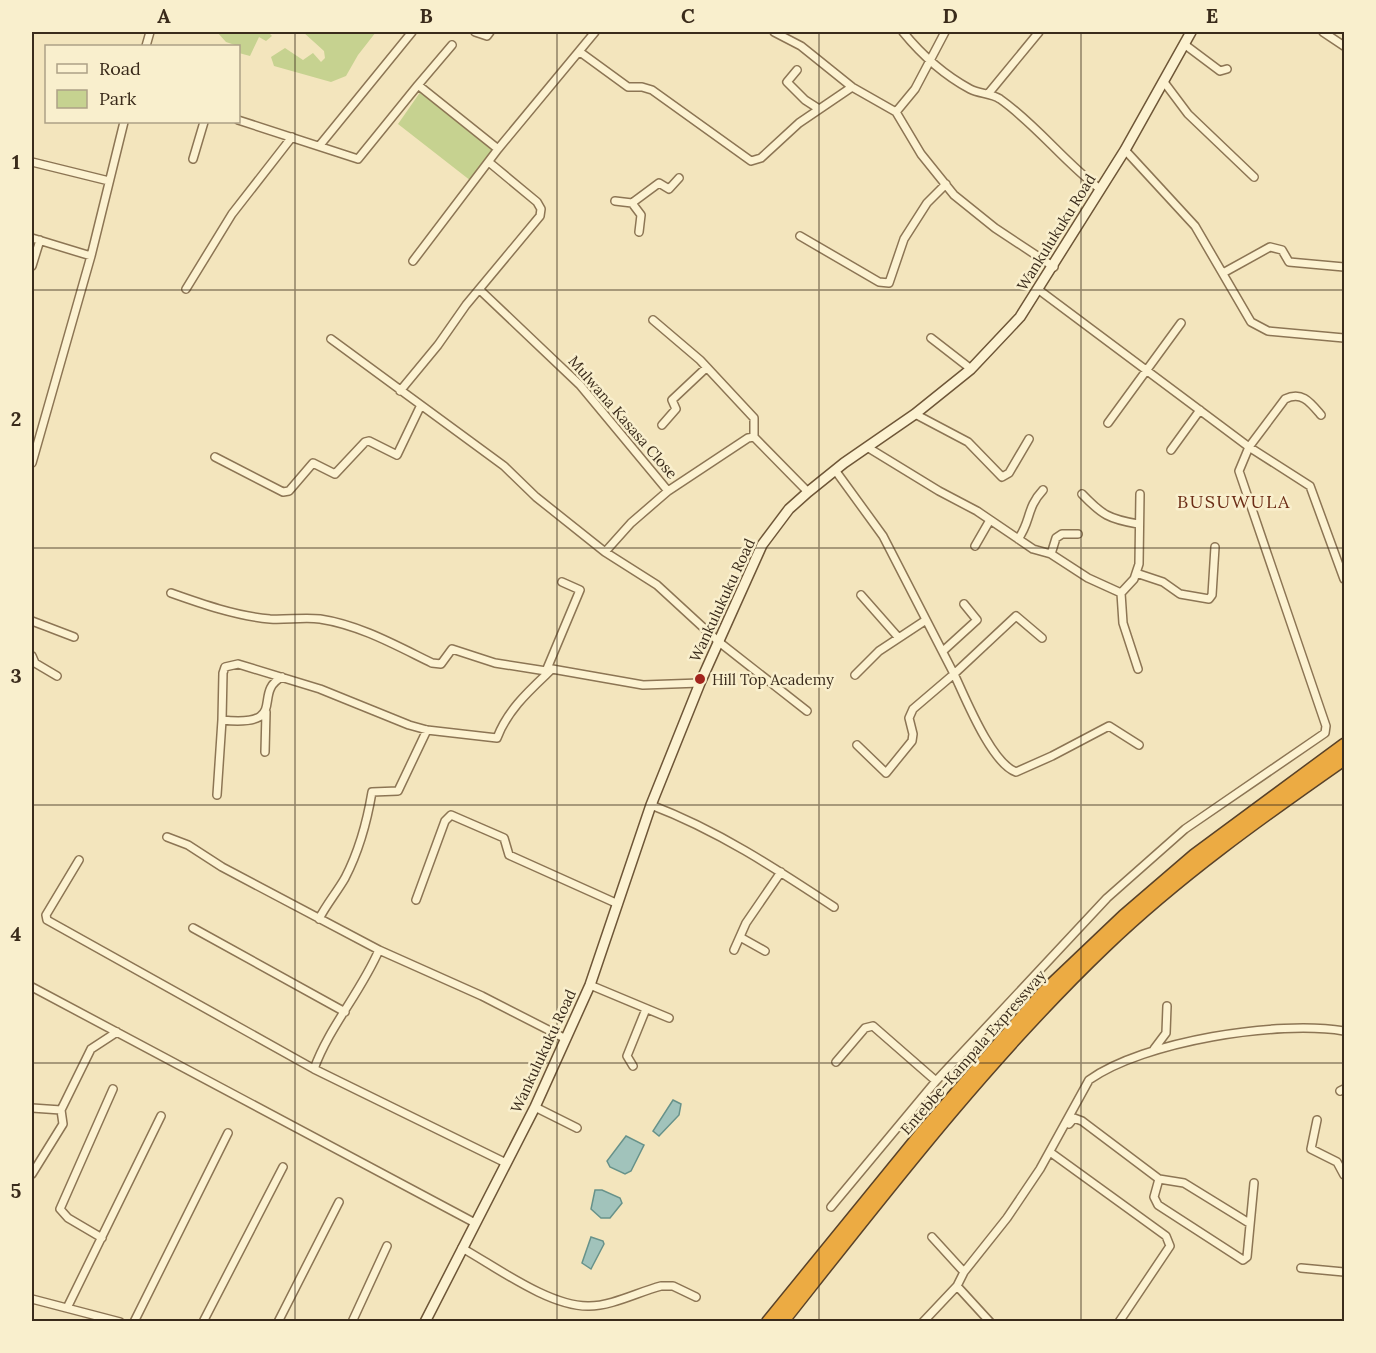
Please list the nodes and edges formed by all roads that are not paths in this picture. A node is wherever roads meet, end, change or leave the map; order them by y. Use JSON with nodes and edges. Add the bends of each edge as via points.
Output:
{"nodes":[{"id":1,"x":412,"y":32,"type":"edge"},
{"id":2,"x":475,"y":32,"type":"edge"},
{"id":3,"x":490,"y":32,"type":"edge"},
{"id":4,"x":595,"y":32,"type":"edge"},
{"id":5,"x":774,"y":32,"type":"edge"},
{"id":6,"x":903,"y":32,"type":"edge"},
{"id":7,"x":945,"y":32,"type":"edge"},
{"id":8,"x":1039,"y":32,"type":"edge"},
{"id":9,"x":1191,"y":32,"type":"edge"},
{"id":10,"x":1323,"y":32,"type":"edge"},
{"id":11,"x":1184,"y":44,"type":"junction"},
{"id":12,"x":452,"y":45,"type":"dead end"},
{"id":13,"x":1344,"y":46,"type":"edge"},
{"id":14,"x":579,"y":52,"type":"junction"},
{"id":15,"x":929,"y":59,"type":"junction"},
{"id":16,"x":1227,"y":69,"type":"dead end"},
{"id":17,"x":797,"y":70,"type":"dead end"},
{"id":18,"x":1164,"y":82,"type":"junction"},
{"id":19,"x":418,"y":85,"type":"junction"},
{"id":20,"x":852,"y":87,"type":"junction"},
{"id":21,"x":988,"y":94,"type":"junction"},
{"id":22,"x":819,"y":109,"type":"junction"},
{"id":23,"x":896,"y":112,"type":"junction"},
{"id":24,"x":240,"y":121,"type":"edge"},
{"id":25,"x":124,"y":123,"type":"edge"},
{"id":26,"x":204,"y":123,"type":"edge"},
{"id":27,"x":292,"y":137,"type":"junction"},
{"id":28,"x":320,"y":145,"type":"junction"},
{"id":29,"x":498,"y":149,"type":"junction"},
{"id":30,"x":1125,"y":150,"type":"junction"},
{"id":31,"x":193,"y":159,"type":"dead end"},
{"id":32,"x":32,"y":162,"type":"edge"},
{"id":33,"x":490,"y":163,"type":"junction"},
{"id":34,"x":1254,"y":177,"type":"dead end"},
{"id":35,"x":679,"y":178,"type":"dead end"},
{"id":36,"x":109,"y":181,"type":"junction"},
{"id":37,"x":946,"y":184,"type":"junction"},
{"id":38,"x":1100,"y":189,"type":"junction"},
{"id":39,"x":615,"y":201,"type":"dead end"},
{"id":40,"x":632,"y":202,"type":"junction"},
{"id":41,"x":639,"y":232,"type":"dead end"},
{"id":42,"x":800,"y":236,"type":"dead end"},
{"id":43,"x":32,"y":238,"type":"edge"},
{"id":44,"x":40,"y":240,"type":"junction"},
{"id":45,"x":91,"y":256,"type":"junction"},
{"id":46,"x":413,"y":261,"type":"dead end"},
{"id":47,"x":32,"y":266,"type":"edge"},
{"id":48,"x":1054,"y":267,"type":"junction"},
{"id":49,"x":1344,"y":267,"type":"edge"},
{"id":50,"x":1223,"y":273,"type":"junction"},
{"id":51,"x":186,"y":289,"type":"dead end"},
{"id":52,"x":480,"y":290,"type":"junction"},
{"id":53,"x":1039,"y":290,"type":"junction"},
{"id":54,"x":653,"y":320,"type":"dead end"},
{"id":55,"x":1182,"y":323,"type":"dead end"},
{"id":56,"x":931,"y":338,"type":"dead end"},
{"id":57,"x":1344,"y":338,"type":"edge"},
{"id":58,"x":331,"y":339,"type":"dead end"},
{"id":59,"x":706,"y":368,"type":"junction"},
{"id":60,"x":971,"y":369,"type":"junction"},
{"id":61,"x":1146,"y":369,"type":"junction"},
{"id":62,"x":400,"y":391,"type":"junction"},
{"id":63,"x":420,"y":407,"type":"junction"},
{"id":64,"x":1200,"y":410,"type":"junction"},
{"id":65,"x":915,"y":414,"type":"junction"},
{"id":66,"x":1321,"y":415,"type":"dead end"},
{"id":67,"x":1108,"y":423,"type":"dead end"},
{"id":68,"x":662,"y":425,"type":"dead end"},
{"id":69,"x":754,"y":437,"type":"junction"},
{"id":70,"x":1029,"y":439,"type":"dead end"},
{"id":71,"x":867,"y":447,"type":"junction"},
{"id":72,"x":1249,"y":447,"type":"junction"},
{"id":73,"x":1171,"y":450,"type":"dead end"},
{"id":74,"x":215,"y":457,"type":"dead end"},
{"id":75,"x":32,"y":463,"type":"edge"},
{"id":76,"x":835,"y":470,"type":"junction"},
{"id":77,"x":1043,"y":490,"type":"dead end"},
{"id":78,"x":668,"y":491,"type":"junction"},
{"id":79,"x":808,"y":492,"type":"junction"},
{"id":80,"x":1082,"y":494,"type":"dead end"},
{"id":81,"x":1140,"y":494,"type":"dead end"},
{"id":82,"x":990,"y":520,"type":"junction"},
{"id":83,"x":1137,"y":524,"type":"junction"},
{"id":84,"x":1078,"y":534,"type":"dead end"},
{"id":85,"x":1018,"y":539,"type":"junction"},
{"id":86,"x":975,"y":546,"type":"dead end"},
{"id":87,"x":1215,"y":547,"type":"dead end"},
{"id":88,"x":605,"y":552,"type":"junction"},
{"id":89,"x":1051,"y":554,"type":"junction"},
{"id":90,"x":1136,"y":573,"type":"junction"},
{"id":91,"x":1344,"y":579,"type":"edge"},
{"id":92,"x":562,"y":582,"type":"dead end"},
{"id":93,"x":171,"y":593,"type":"dead end"},
{"id":94,"x":1121,"y":593,"type":"junction"},
{"id":95,"x":861,"y":595,"type":"dead end"},
{"id":96,"x":964,"y":604,"type":"dead end"},
{"id":97,"x":926,"y":620,"type":"junction"},
{"id":98,"x":32,"y":621,"type":"edge"},
{"id":99,"x":74,"y":637,"type":"dead end"},
{"id":100,"x":898,"y":637,"type":"junction"},
{"id":101,"x":1042,"y":638,"type":"dead end"},
{"id":102,"x":719,"y":642,"type":"junction"},
{"id":103,"x":943,"y":651,"type":"junction"},
{"id":104,"x":32,"y":656,"type":"edge"},
{"id":105,"x":1138,"y":669,"type":"dead end"},
{"id":106,"x":549,"y":670,"type":"junction"},
{"id":107,"x":954,"y":674,"type":"junction"},
{"id":108,"x":855,"y":675,"type":"dead end"},
{"id":109,"x":57,"y":676,"type":"dead end"},
{"id":110,"x":282,"y":677,"type":"junction"},
{"id":111,"x":700,"y":683,"type":"junction"},
{"id":112,"x":807,"y":711,"type":"dead end"},
{"id":113,"x":266,"y":712,"type":"junction"},
{"id":114,"x":222,"y":720,"type":"junction"},
{"id":115,"x":427,"y":730,"type":"junction"},
{"id":116,"x":856,"y":745,"type":"dead end"},
{"id":117,"x":1344,"y":745,"type":"edge"},
{"id":118,"x":1139,"y":746,"type":"dead end"},
{"id":119,"x":265,"y":752,"type":"dead end"},
{"id":120,"x":1344,"y":759,"type":"edge"},
{"id":121,"x":217,"y":795,"type":"dead end"},
{"id":122,"x":651,"y":806,"type":"junction"},
{"id":123,"x":167,"y":837,"type":"dead end"},
{"id":124,"x":79,"y":860,"type":"dead end"},
{"id":125,"x":781,"y":873,"type":"junction"},
{"id":126,"x":416,"y":900,"type":"dead end"},
{"id":127,"x":618,"y":904,"type":"junction"},
{"id":128,"x":834,"y":907,"type":"dead end"},
{"id":129,"x":319,"y":919,"type":"junction"},
{"id":130,"x":193,"y":927,"type":"dead end"},
{"id":131,"x":740,"y":937,"type":"junction"},
{"id":132,"x":379,"y":950,"type":"junction"},
{"id":133,"x":734,"y":950,"type":"dead end"},
{"id":134,"x":765,"y":951,"type":"dead end"},
{"id":135,"x":590,"y":985,"type":"junction"},
{"id":136,"x":32,"y":987,"type":"edge"},
{"id":137,"x":1167,"y":1006,"type":"dead end"},
{"id":138,"x":646,"y":1009,"type":"junction"},
{"id":139,"x":345,"y":1012,"type":"junction"},
{"id":140,"x":669,"y":1018,"type":"dead end"},
{"id":141,"x":1344,"y":1031,"type":"edge"},
{"id":142,"x":117,"y":1032,"type":"junction"},
{"id":143,"x":566,"y":1039,"type":"junction"},
{"id":144,"x":1154,"y":1048,"type":"junction"},
{"id":145,"x":836,"y":1062,"type":"dead end"},
{"id":146,"x":633,"y":1066,"type":"dead end"},
{"id":147,"x":314,"y":1069,"type":"junction"},
{"id":148,"x":936,"y":1081,"type":"junction"},
{"id":149,"x":113,"y":1089,"type":"dead end"},
{"id":150,"x":535,"y":1107,"type":"junction"},
{"id":151,"x":32,"y":1108,"type":"edge"},
{"id":152,"x":62,"y":1110,"type":"junction"},
{"id":153,"x":161,"y":1116,"type":"dead end"},
{"id":154,"x":1317,"y":1120,"type":"dead end"},
{"id":155,"x":1064,"y":1127,"type":"junction"},
{"id":156,"x":577,"y":1128,"type":"dead end"},
{"id":157,"x":228,"y":1133,"type":"dead end"},
{"id":158,"x":1050,"y":1152,"type":"junction"},
{"id":159,"x":506,"y":1163,"type":"junction"},
{"id":160,"x":283,"y":1167,"type":"dead end"},
{"id":161,"x":32,"y":1174,"type":"edge"},
{"id":162,"x":1344,"y":1175,"type":"edge"},
{"id":163,"x":1159,"y":1179,"type":"junction"},
{"id":164,"x":1254,"y":1183,"type":"dead end"},
{"id":165,"x":339,"y":1202,"type":"dead end"},
{"id":166,"x":831,"y":1207,"type":"dead end"},
{"id":167,"x":475,"y":1223,"type":"junction"},
{"id":168,"x":1250,"y":1223,"type":"junction"},
{"id":169,"x":932,"y":1237,"type":"dead end"},
{"id":170,"x":102,"y":1238,"type":"junction"},
{"id":171,"x":387,"y":1246,"type":"dead end"},
{"id":172,"x":462,"y":1248,"type":"junction"},
{"id":173,"x":1300,"y":1268,"type":"dead end"},
{"id":174,"x":964,"y":1272,"type":"junction"},
{"id":175,"x":1344,"y":1272,"type":"edge"},
{"id":176,"x":957,"y":1286,"type":"junction"},
{"id":177,"x":696,"y":1297,"type":"dead end"},
{"id":178,"x":32,"y":1299,"type":"edge"},
{"id":179,"x":67,"y":1308,"type":"junction"},
{"id":180,"x":120,"y":1322,"type":"edge"},
{"id":181,"x":134,"y":1322,"type":"edge"},
{"id":182,"x":203,"y":1322,"type":"edge"},
{"id":183,"x":278,"y":1322,"type":"edge"},
{"id":184,"x":352,"y":1322,"type":"edge"},
{"id":185,"x":425,"y":1322,"type":"edge"},
{"id":186,"x":768,"y":1322,"type":"edge"},
{"id":187,"x":782,"y":1322,"type":"edge"},
{"id":188,"x":923,"y":1322,"type":"edge"},
{"id":189,"x":990,"y":1322,"type":"edge"},
{"id":190,"x":1119,"y":1322,"type":"edge"}],
"edges":[{"from":1,"to":28,"type":"street"},
{"from":2,"to":3,"type":"street","via":[[487,36]]},
{"from":4,"to":14,"type":"street"},
{"from":5,"to":20,"type":"street","via":[[801,46]]},
{"from":6,"to":15,"type":"street"},
{"from":7,"to":15,"type":"street"},
{"from":8,"to":21,"type":"street"},
{"from":9,"to":11,"type":"main road","name":"Wankulukuku Road"},
{"from":10,"to":13,"type":"street"},
{"from":11,"to":16,"type":"street","via":[[1220,70]]},
{"from":11,"to":18,"type":"main road","name":"Wankulukuku Road"},
{"from":12,"to":19,"type":"street"},
{"from":14,"to":22,"type":"street","via":[[628,87],[652,90],[751,161],[761,158]]},
{"from":14,"to":29,"type":"street"},
{"from":15,"to":21,"type":"street","via":[[968,88]]},
{"from":15,"to":23,"type":"street","via":[[915,89]]},
{"from":17,"to":22,"type":"street","via":[[787,82]]},
{"from":18,"to":30,"type":"main road","name":"Wankulukuku Road"},
{"from":18,"to":34,"type":"street","via":[[1188,114]]},
{"from":19,"to":28,"type":"street","via":[[358,159]]},
{"from":19,"to":29,"type":"street"},
{"from":20,"to":22,"type":"street"},
{"from":20,"to":23,"type":"street"},
{"from":21,"to":38,"type":"street","via":[[1022,116]]},
{"from":23,"to":37,"type":"street","via":[[921,154]]},
{"from":24,"to":27,"type":"street"},
{"from":25,"to":36,"type":"street"},
{"from":26,"to":31,"type":"street"},
{"from":27,"to":28,"type":"street"},
{"from":27,"to":51,"type":"street","via":[[232,214]]},
{"from":29,"to":33,"type":"street"},
{"from":30,"to":38,"type":"main road","name":"Wankulukuku Road"},
{"from":30,"to":50,"type":"street","via":[[1195,226]]},
{"from":32,"to":36,"type":"street"},
{"from":33,"to":46,"type":"street"},
{"from":33,"to":52,"type":"street","via":[[541,209],[535,224]]},
{"from":35,"to":40,"type":"street","via":[[669,189],[659,183]]},
{"from":36,"to":45,"type":"street"},
{"from":37,"to":42,"type":"street","via":[[927,202],[904,239],[889,283],[879,282]]},
{"from":37,"to":48,"type":"street","via":[[995,228]]},
{"from":38,"to":48,"type":"main road","name":"Wankulukuku Road"},
{"from":39,"to":40,"type":"street"},
{"from":40,"to":41,"type":"street","via":[[641,215]]},
{"from":43,"to":44,"type":"street"},
{"from":44,"to":45,"type":"street"},
{"from":44,"to":47,"type":"street"},
{"from":45,"to":75,"type":"street"},
{"from":48,"to":53,"type":"main road","name":"Wankulukuku Road"},
{"from":49,"to":50,"type":"street","via":[[1289,262],[1282,250],[1270,247]]},
{"from":50,"to":57,"type":"street","via":[[1259,329]]},
{"from":52,"to":62,"type":"street"},
{"from":52,"to":78,"type":"street","name":"Mulwana Kasasa Close","via":[[580,385]]},
{"from":53,"to":60,"type":"main road","name":"Wankulukuku Road","via":[[1012,327]]},
{"from":53,"to":61,"type":"street"},
{"from":54,"to":59,"type":"street"},
{"from":55,"to":61,"type":"street"},
{"from":56,"to":60,"type":"street"},
{"from":58,"to":62,"type":"street"},
{"from":59,"to":68,"type":"street","via":[[671,401],[676,409]]},
{"from":59,"to":69,"type":"street","via":[[754,418]]},
{"from":60,"to":65,"type":"main road","name":"Wankulukuku Road"},
{"from":61,"to":64,"type":"street"},
{"from":61,"to":67,"type":"street"},
{"from":62,"to":63,"type":"street"},
{"from":63,"to":74,"type":"street","via":[[397,455],[365,442],[335,474],[314,463],[289,492]]},
{"from":63,"to":88,"type":"street","via":[[504,466]]},
{"from":64,"to":72,"type":"street"},
{"from":64,"to":73,"type":"street"},
{"from":65,"to":70,"type":"street","via":[[968,442],[1002,477],[1009,473]]},
{"from":65,"to":71,"type":"main road","name":"Wankulukuku Road"},
{"from":66,"to":72,"type":"street","via":[[1309,400],[1292,395]]},
{"from":69,"to":78,"type":"street","name":"Mulwana Kasasa Close"},
{"from":69,"to":79,"type":"street"},
{"from":71,"to":76,"type":"main road","name":"Wankulukuku Road"},
{"from":71,"to":82,"type":"street"},
{"from":72,"to":91,"type":"street","via":[[1312,489]]},
{"from":72,"to":148,"type":"street","via":[[1239,471],[1240,480],[1314,684],[1325,733],[1185,829],[1146,862]]},
{"from":76,"to":79,"type":"main road","name":"Wankulukuku Road"},
{"from":76,"to":97,"type":"street","via":[[883,536]]},
{"from":77,"to":85,"type":"street","via":[[1029,510]]},
{"from":78,"to":88,"type":"street"},
{"from":79,"to":102,"type":"main road","name":"Wankulukuku Road","via":[[762,545]]},
{"from":80,"to":83,"type":"street","via":[[1111,519]]},
{"from":81,"to":83,"type":"street"},
{"from":82,"to":85,"type":"street"},
{"from":82,"to":86,"type":"street"},
{"from":83,"to":90,"type":"street","via":[[1141,544]]},
{"from":84,"to":89,"type":"street","via":[[1056,538]]},
{"from":85,"to":89,"type":"street"},
{"from":87,"to":90,"type":"street","via":[[1209,599],[1180,594],[1163,582]]},
{"from":88,"to":102,"type":"street","via":[[657,585]]},
{"from":89,"to":94,"type":"street"},
{"from":90,"to":94,"type":"street"},
{"from":92,"to":106,"type":"street","via":[[580,590]]},
{"from":93,"to":106,"type":"street","via":[[267,619],[320,619],[337,623],[383,639],[432,663],[441,664],[452,649],[495,663]]},
{"from":94,"to":105,"type":"street","via":[[1123,623]]},
{"from":95,"to":100,"type":"street"},
{"from":96,"to":103,"type":"street","via":[[977,620]]},
{"from":97,"to":100,"type":"street"},
{"from":97,"to":103,"type":"street"},
{"from":98,"to":99,"type":"street"},
{"from":100,"to":108,"type":"street"},
{"from":101,"to":107,"type":"street","via":[[1016,616]]},
{"from":102,"to":111,"type":"main road","name":"Wankulukuku Road"},
{"from":102,"to":112,"type":"street"},
{"from":103,"to":107,"type":"street"},
{"from":104,"to":109,"type":"street","via":[[35,663]]},
{"from":106,"to":111,"type":"street","via":[[643,685]]},
{"from":106,"to":115,"type":"street","via":[[522,697],[503,722],[497,738]]},
{"from":107,"to":116,"type":"street","via":[[913,709],[909,718],[912,741],[886,773]]},
{"from":107,"to":118,"type":"street","via":[[976,720],[1010,770],[1016,772],[1052,756],[1109,726]]},
{"from":110,"to":113,"type":"street","via":[[271,686]]},
{"from":110,"to":114,"type":"street","via":[[238,664],[225,667]]},
{"from":110,"to":115,"type":"street"},
{"from":111,"to":122,"type":"main road","name":"Wankulukuku Road"},
{"from":113,"to":114,"type":"street","via":[[253,721]]},
{"from":113,"to":119,"type":"street"},
{"from":114,"to":121,"type":"street"},
{"from":115,"to":129,"type":"street","via":[[398,791],[372,792],[356,854]]},
{"from":117,"to":186,"type":"highway","name":"Entebbe–Kampala Expressway","via":[[1195,855],[1043,993],[921,1134]]},
{"from":120,"to":187,"type":"highway","name":"Entebbe–Kampala Expressway","via":[[1200,864],[1061,989],[992,1065]]},
{"from":122,"to":125,"type":"street","via":[[711,831]]},
{"from":122,"to":127,"type":"main road","name":"Wankulukuku Road"},
{"from":123,"to":129,"type":"street"},
{"from":124,"to":147,"type":"street","via":[[46,915],[47,920]]},
{"from":125,"to":128,"type":"street"},
{"from":125,"to":131,"type":"street"},
{"from":126,"to":127,"type":"street","via":[[445,821],[451,815],[504,838],[509,855]]},
{"from":127,"to":135,"type":"main road","name":"Wankulukuku Road"},
{"from":129,"to":132,"type":"street"},
{"from":130,"to":139,"type":"street"},
{"from":131,"to":133,"type":"street"},
{"from":131,"to":134,"type":"street"},
{"from":132,"to":139,"type":"street"},
{"from":132,"to":143,"type":"street"},
{"from":135,"to":138,"type":"street"},
{"from":135,"to":143,"type":"main road","name":"Wankulukuku Road"},
{"from":136,"to":142,"type":"street"},
{"from":137,"to":144,"type":"street","via":[[1166,1033]]},
{"from":138,"to":140,"type":"street"},
{"from":138,"to":146,"type":"street","via":[[627,1056]]},
{"from":139,"to":147,"type":"street"},
{"from":141,"to":144,"type":"street","via":[[1294,1027]]},
{"from":142,"to":152,"type":"street","via":[[91,1049]]},
{"from":142,"to":167,"type":"street"},
{"from":143,"to":150,"type":"main road","name":"Wankulukuku Road"},
{"from":144,"to":155,"type":"street","via":[[1089,1080]]},
{"from":145,"to":148,"type":"street","via":[[865,1028],[873,1026]]},
{"from":147,"to":159,"type":"street"},
{"from":148,"to":166,"type":"street"},
{"from":149,"to":170,"type":"street","via":[[60,1209]]},
{"from":150,"to":156,"type":"street"},
{"from":150,"to":159,"type":"main road","name":"Wankulukuku Road"},
{"from":151,"to":152,"type":"street"},
{"from":152,"to":161,"type":"street","via":[[63,1124]]},
{"from":153,"to":170,"type":"street"},
{"from":154,"to":162,"type":"street","via":[[1311,1149],[1337,1162]]},
{"from":155,"to":158,"type":"street"},
{"from":155,"to":163,"type":"street","via":[[1074,1118],[1082,1121]]},
{"from":157,"to":181,"type":"street"},
{"from":158,"to":174,"type":"street","via":[[993,1237]]},
{"from":158,"to":190,"type":"street","via":[[1166,1236],[1170,1246]]},
{"from":159,"to":167,"type":"main road","name":"Wankulukuku Road"},
{"from":160,"to":182,"type":"street"},
{"from":163,"to":168,"type":"street","via":[[1184,1182]]},
{"from":163,"to":168,"type":"street","via":[[1154,1197],[1158,1205],[1243,1260],[1247,1257]]},
{"from":164,"to":168,"type":"street"},
{"from":165,"to":183,"type":"street"},
{"from":167,"to":172,"type":"main road","name":"Wankulukuku Road"},
{"from":169,"to":174,"type":"street"},
{"from":170,"to":179,"type":"street"},
{"from":171,"to":184,"type":"street"},
{"from":172,"to":177,"type":"street","via":[[572,1304],[590,1306],[661,1286],[682,1289]]},
{"from":172,"to":185,"type":"main road","name":"Wankulukuku Road"},
{"from":173,"to":175,"type":"street"},
{"from":174,"to":176,"type":"street"},
{"from":176,"to":188,"type":"street"},
{"from":176,"to":189,"type":"street"},
{"from":178,"to":179,"type":"street"},
{"from":179,"to":180,"type":"street"}]}
